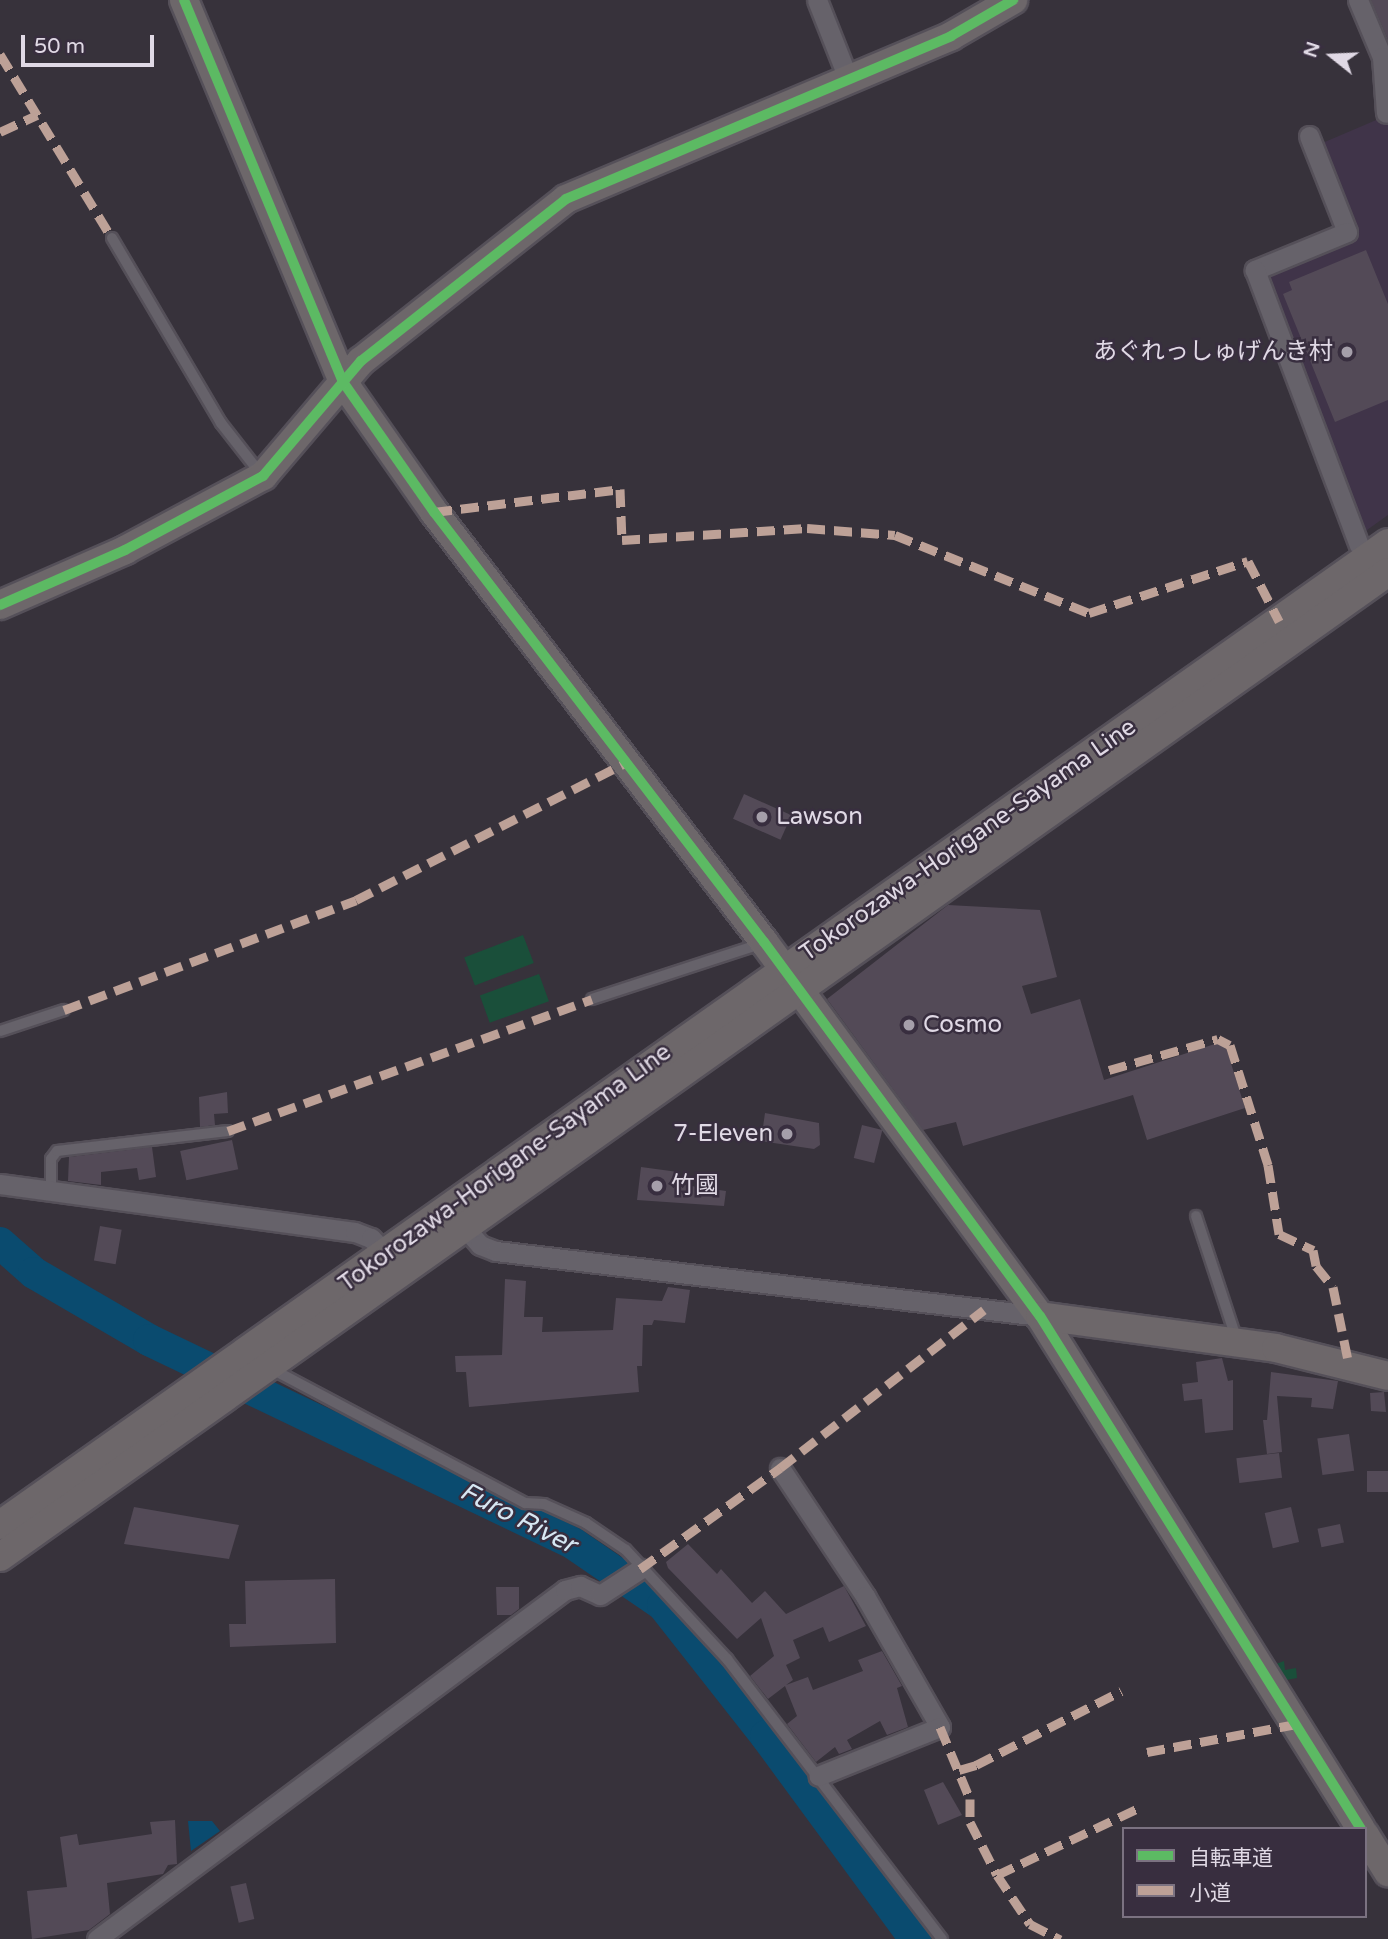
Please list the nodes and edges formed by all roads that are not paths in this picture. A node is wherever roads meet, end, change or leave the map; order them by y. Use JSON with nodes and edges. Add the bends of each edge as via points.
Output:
{"nodes":[{"id":1,"x":184,"y":0,"type":"edge"},
{"id":2,"x":817,"y":0,"type":"edge"},
{"id":3,"x":1013,"y":0,"type":"edge"},
{"id":4,"x":1358,"y":0,"type":"edge"},
{"id":5,"x":849,"y":81,"type":"junction"},
{"id":6,"x":1386,"y":113,"type":"edge"},
{"id":7,"x":1309,"y":136,"type":"dead end"},
{"id":8,"x":112,"y":238,"type":"dead end"},
{"id":9,"x":343,"y":382,"type":"junction"},
{"id":10,"x":262,"y":476,"type":"junction"},
{"id":11,"x":1388,"y":544,"type":"edge"},
{"id":12,"x":1359,"y":545,"type":"dead end"},
{"id":13,"x":1388,"y":572,"type":"edge"},
{"id":14,"x":0,"y":605,"type":"edge"},
{"id":15,"x":764,"y":942,"type":"junction"},
{"id":16,"x":791,"y":980,"type":"junction"},
{"id":17,"x":592,"y":999,"type":"dead end"},
{"id":18,"x":64,"y":1010,"type":"dead end"},
{"id":19,"x":0,"y":1031,"type":"edge"},
{"id":20,"x":228,"y":1131,"type":"dead end"},
{"id":21,"x":0,"y":1184,"type":"edge"},
{"id":22,"x":51,"y":1192,"type":"junction"},
{"id":23,"x":1196,"y":1216,"type":"dead end"},
{"id":24,"x":464,"y":1227,"type":"junction"},
{"id":25,"x":386,"y":1254,"type":"junction"},
{"id":26,"x":1041,"y":1316,"type":"junction"},
{"id":27,"x":1238,"y":1342,"type":"junction"},
{"id":28,"x":257,"y":1364,"type":"junction"},
{"id":29,"x":1388,"y":1376,"type":"edge"},
{"id":30,"x":213,"y":1391,"type":"junction"},
{"id":31,"x":780,"y":1468,"type":"dead end"},
{"id":32,"x":0,"y":1525,"type":"edge"},
{"id":33,"x":0,"y":1557,"type":"edge"},
{"id":34,"x":640,"y":1569,"type":"junction"},
{"id":35,"x":818,"y":1776,"type":"junction"},
{"id":36,"x":1360,"y":1827,"type":"edge"},
{"id":37,"x":1367,"y":1838,"type":"edge"},
{"id":38,"x":1388,"y":1872,"type":"edge"},
{"id":39,"x":97,"y":1939,"type":"edge"},
{"id":40,"x":942,"y":1939,"type":"edge"}],
"edges":[{"from":1,"to":9,"type":"street"},
{"from":2,"to":5,"type":"street"},
{"from":3,"to":5,"type":"street","via":[[951,36]]},
{"from":4,"to":6,"type":"street","via":[[1382,57]]},
{"from":5,"to":9,"type":"street","via":[[566,200],[361,361]]},
{"from":7,"to":12,"type":"street","via":[[1347,232],[1255,270]]},
{"from":8,"to":10,"type":"lane","via":[[221,423]]},
{"from":9,"to":10,"type":"street"},
{"from":9,"to":15,"type":"street","via":[[435,512]]},
{"from":10,"to":14,"type":"street","via":[[125,550]]},
{"from":11,"to":16,"type":"street","name":"Tokorozawa-Horigane-Sayama Line"},
{"from":13,"to":16,"type":"street","name":"Tokorozawa-Horigane-Sayama Line"},
{"from":15,"to":16,"type":"street"},
{"from":15,"to":17,"type":"lane"},
{"from":16,"to":24,"type":"street","name":"Tokorozawa-Horigane-Sayama Line"},
{"from":16,"to":25,"type":"street","name":"Tokorozawa-Horigane-Sayama Line"},
{"from":16,"to":26,"type":"street"},
{"from":18,"to":19,"type":"lane"},
{"from":20,"to":22,"type":"lane","via":[[65,1149],[51,1159]]},
{"from":21,"to":22,"type":"street"},
{"from":22,"to":25,"type":"street","via":[[355,1232],[371,1238]]},
{"from":23,"to":27,"type":"lane"},
{"from":24,"to":26,"type":"street","via":[[480,1245],[496,1251]]},
{"from":24,"to":28,"type":"street","name":"Tokorozawa-Horigane-Sayama Line"},
{"from":25,"to":28,"type":"street","name":"Tokorozawa-Horigane-Sayama Line"},
{"from":26,"to":27,"type":"street"},
{"from":26,"to":36,"type":"street"},
{"from":27,"to":29,"type":"street"},
{"from":28,"to":30,"type":"street"},
{"from":28,"to":34,"type":"lane","via":[[525,1503],[544,1504],[586,1523],[626,1550]]},
{"from":30,"to":32,"type":"street"},
{"from":30,"to":33,"type":"street"},
{"from":31,"to":35,"type":"street","via":[[865,1596],[940,1727]]},
{"from":34,"to":35,"type":"lane","via":[[693,1618]]},
{"from":34,"to":39,"type":"street","via":[[600,1595],[580,1586],[565,1590]]},
{"from":35,"to":40,"type":"lane"},
{"from":37,"to":38,"type":"street"}]}
